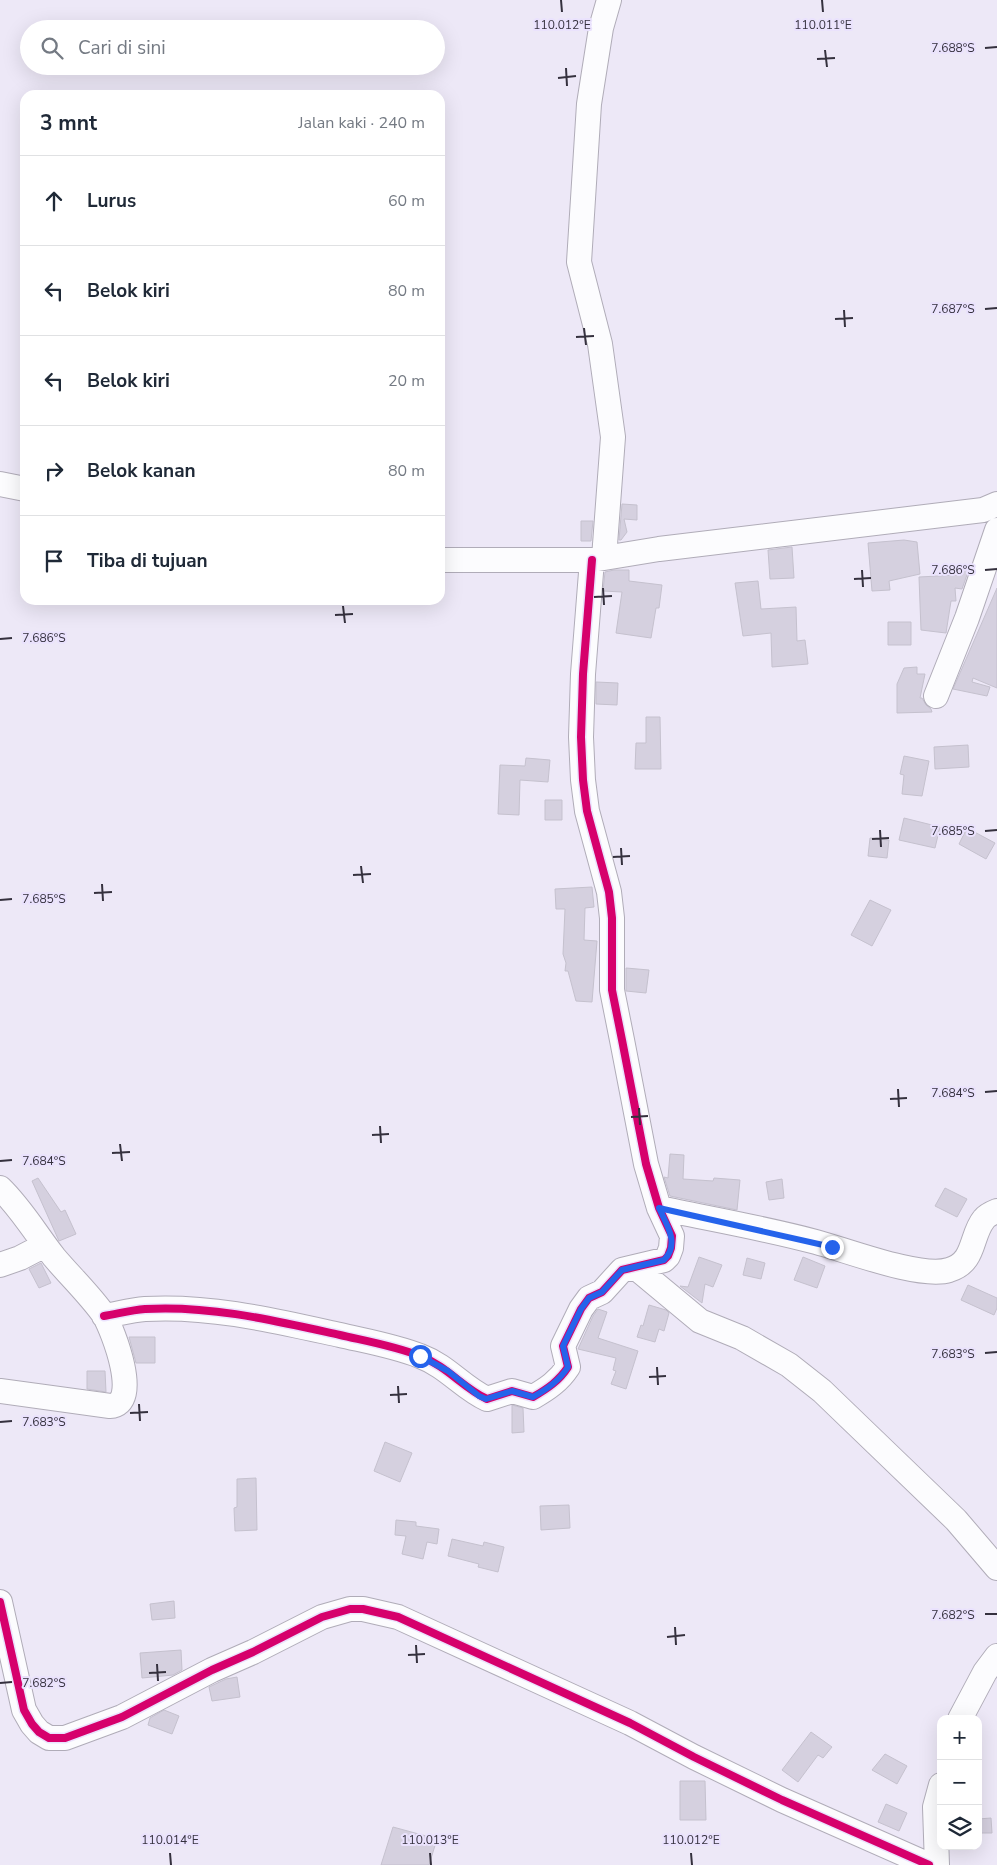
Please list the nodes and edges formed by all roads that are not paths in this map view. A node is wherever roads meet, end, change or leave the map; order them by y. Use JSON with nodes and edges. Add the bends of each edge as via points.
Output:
{"nodes":[{"id":1,"x":609,"y":0,"type":"edge"},
{"id":2,"x":0,"y":484,"type":"edge"},
{"id":3,"x":20,"y":488,"type":"edge"},
{"id":4,"x":997,"y":504,"type":"edge"},
{"id":5,"x":997,"y":530,"type":"edge"},
{"id":6,"x":598,"y":559,"type":"junction"},
{"id":7,"x":445,"y":560,"type":"edge"},
{"id":8,"x":936,"y":696,"type":"dead end"},
{"id":9,"x":0,"y":1188,"type":"edge"},
{"id":10,"x":659,"y":1208,"type":"junction"},
{"id":11,"x":997,"y":1211,"type":"edge"},
{"id":12,"x":45,"y":1245,"type":"junction"},
{"id":13,"x":0,"y":1265,"type":"edge"},
{"id":14,"x":635,"y":1267,"type":"junction"},
{"id":15,"x":104,"y":1316,"type":"junction"},
{"id":16,"x":0,"y":1391,"type":"edge"},
{"id":17,"x":997,"y":1568,"type":"edge"},
{"id":18,"x":0,"y":1602,"type":"edge"},
{"id":19,"x":993,"y":1667,"type":"edge"},
{"id":20,"x":963,"y":1715,"type":"edge"},
{"id":21,"x":937,"y":1800,"type":"edge"},
{"id":22,"x":930,"y":1865,"type":"edge"},
{"id":23,"x":937,"y":1865,"type":"edge"}],
"edges":[{"from":1,"to":6,"type":"street","via":[[601,28],[589,104],[579,262],[600,344],[613,437]]},
{"from":2,"to":3,"type":"street"},
{"from":4,"to":6,"type":"street","via":[[983,510]]},
{"from":5,"to":8,"type":"street"},
{"from":6,"to":7,"type":"street"},
{"from":6,"to":10,"type":"street","via":[[583,674],[583,780],[593,837],[609,892],[612,990],[646,1164]]},
{"from":9,"to":12,"type":"street"},
{"from":10,"to":11,"type":"street","via":[[935,1272],[948,1271],[962,1264],[983,1220]]},
{"from":10,"to":14,"type":"street","via":[[672,1236],[668,1256],[664,1260]]},
{"from":12,"to":13,"type":"street"},
{"from":12,"to":15,"type":"street"},
{"from":14,"to":15,"type":"street","via":[[622,1270],[602,1292],[589,1298],[563,1346],[568,1367],[561,1377],[533,1397],[512,1391],[486,1399],[448,1371],[420,1356],[270,1320],[195,1310],[144,1310]]},
{"from":14,"to":17,"type":"street","via":[[700,1321],[789,1365],[822,1391],[956,1520]]},
{"from":15,"to":16,"type":"street","via":[[118,1349],[124,1377],[124,1396],[118,1404],[99,1405]]},
{"from":18,"to":22,"type":"street","via":[[24,1710],[39,1732],[49,1738],[65,1738],[122,1717],[322,1617],[350,1610],[375,1610],[398,1616],[621,1719],[782,1800]]},
{"from":19,"to":20,"type":"street"},
{"from":21,"to":23,"type":"street"}]}
